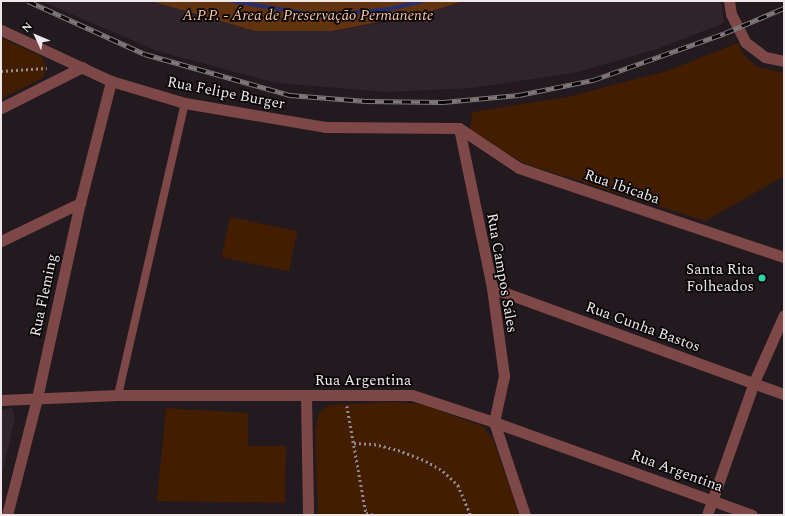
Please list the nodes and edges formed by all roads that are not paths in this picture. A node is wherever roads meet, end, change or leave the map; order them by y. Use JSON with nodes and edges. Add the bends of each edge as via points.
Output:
{"nodes":[{"id":1,"x":728,"y":1,"type":"edge"},
{"id":2,"x":1,"y":30,"type":"edge"},
{"id":3,"x":784,"y":61,"type":"edge"},
{"id":4,"x":82,"y":67,"type":"junction"},
{"id":5,"x":111,"y":81,"type":"junction"},
{"id":6,"x":185,"y":103,"type":"junction"},
{"id":7,"x":1,"y":108,"type":"edge"},
{"id":8,"x":459,"y":128,"type":"junction"},
{"id":9,"x":80,"y":203,"type":"junction"},
{"id":10,"x":1,"y":241,"type":"edge"},
{"id":11,"x":784,"y":257,"type":"edge"},
{"id":12,"x":492,"y":288,"type":"junction"},
{"id":13,"x":784,"y":315,"type":"edge"},
{"id":14,"x":754,"y":382,"type":"junction"},
{"id":15,"x":784,"y":394,"type":"edge"},
{"id":16,"x":118,"y":395,"type":"junction"},
{"id":17,"x":306,"y":396,"type":"junction"},
{"id":18,"x":37,"y":398,"type":"junction"},
{"id":19,"x":1,"y":400,"type":"edge"},
{"id":20,"x":494,"y":422,"type":"junction"},
{"id":21,"x":712,"y":500,"type":"junction"},
{"id":22,"x":7,"y":515,"type":"edge"},
{"id":23,"x":308,"y":515,"type":"edge"},
{"id":24,"x":525,"y":515,"type":"edge"},
{"id":25,"x":707,"y":515,"type":"edge"},
{"id":26,"x":752,"y":515,"type":"edge"}],
"edges":[{"from":1,"to":3,"type":"street","via":[[730,14],[745,42],[765,57]]},
{"from":2,"to":4,"type":"street","name":"Rua Felipe Burger"},
{"from":4,"to":5,"type":"street","name":"Rua Felipe Burger"},
{"from":4,"to":7,"type":"street"},
{"from":5,"to":6,"type":"street","name":"Rua Felipe Burger"},
{"from":5,"to":9,"type":"street","name":"Rua Fleming"},
{"from":6,"to":8,"type":"street","name":"Rua Felipe Burger","via":[[325,127]]},
{"from":6,"to":16,"type":"lane"},
{"from":8,"to":11,"type":"street","name":"Rua Ibicaba","via":[[519,168]]},
{"from":8,"to":12,"type":"street","name":"Rua Campos Sáles"},
{"from":9,"to":10,"type":"street"},
{"from":9,"to":18,"type":"street","name":"Rua Fleming"},
{"from":12,"to":14,"type":"street","name":"Rua Cunha Bastos"},
{"from":12,"to":20,"type":"street","name":"Rua Campos Sáles","via":[[504,376]]},
{"from":13,"to":14,"type":"street"},
{"from":14,"to":15,"type":"street","name":"Rua Cunha Bastos"},
{"from":14,"to":21,"type":"street"},
{"from":16,"to":17,"type":"street","name":"Rua Argentina"},
{"from":16,"to":18,"type":"street","name":"Rua Argentina"},
{"from":17,"to":20,"type":"street","name":"Rua Argentina","via":[[412,395]]},
{"from":17,"to":23,"type":"street"},
{"from":18,"to":19,"type":"street","name":"Rua Argentina"},
{"from":18,"to":22,"type":"street","name":"Rua Fleming"},
{"from":20,"to":21,"type":"street","name":"Rua Argentina"},
{"from":20,"to":24,"type":"street"},
{"from":21,"to":25,"type":"street"},
{"from":21,"to":26,"type":"street","name":"Rua Argentina"}]}
